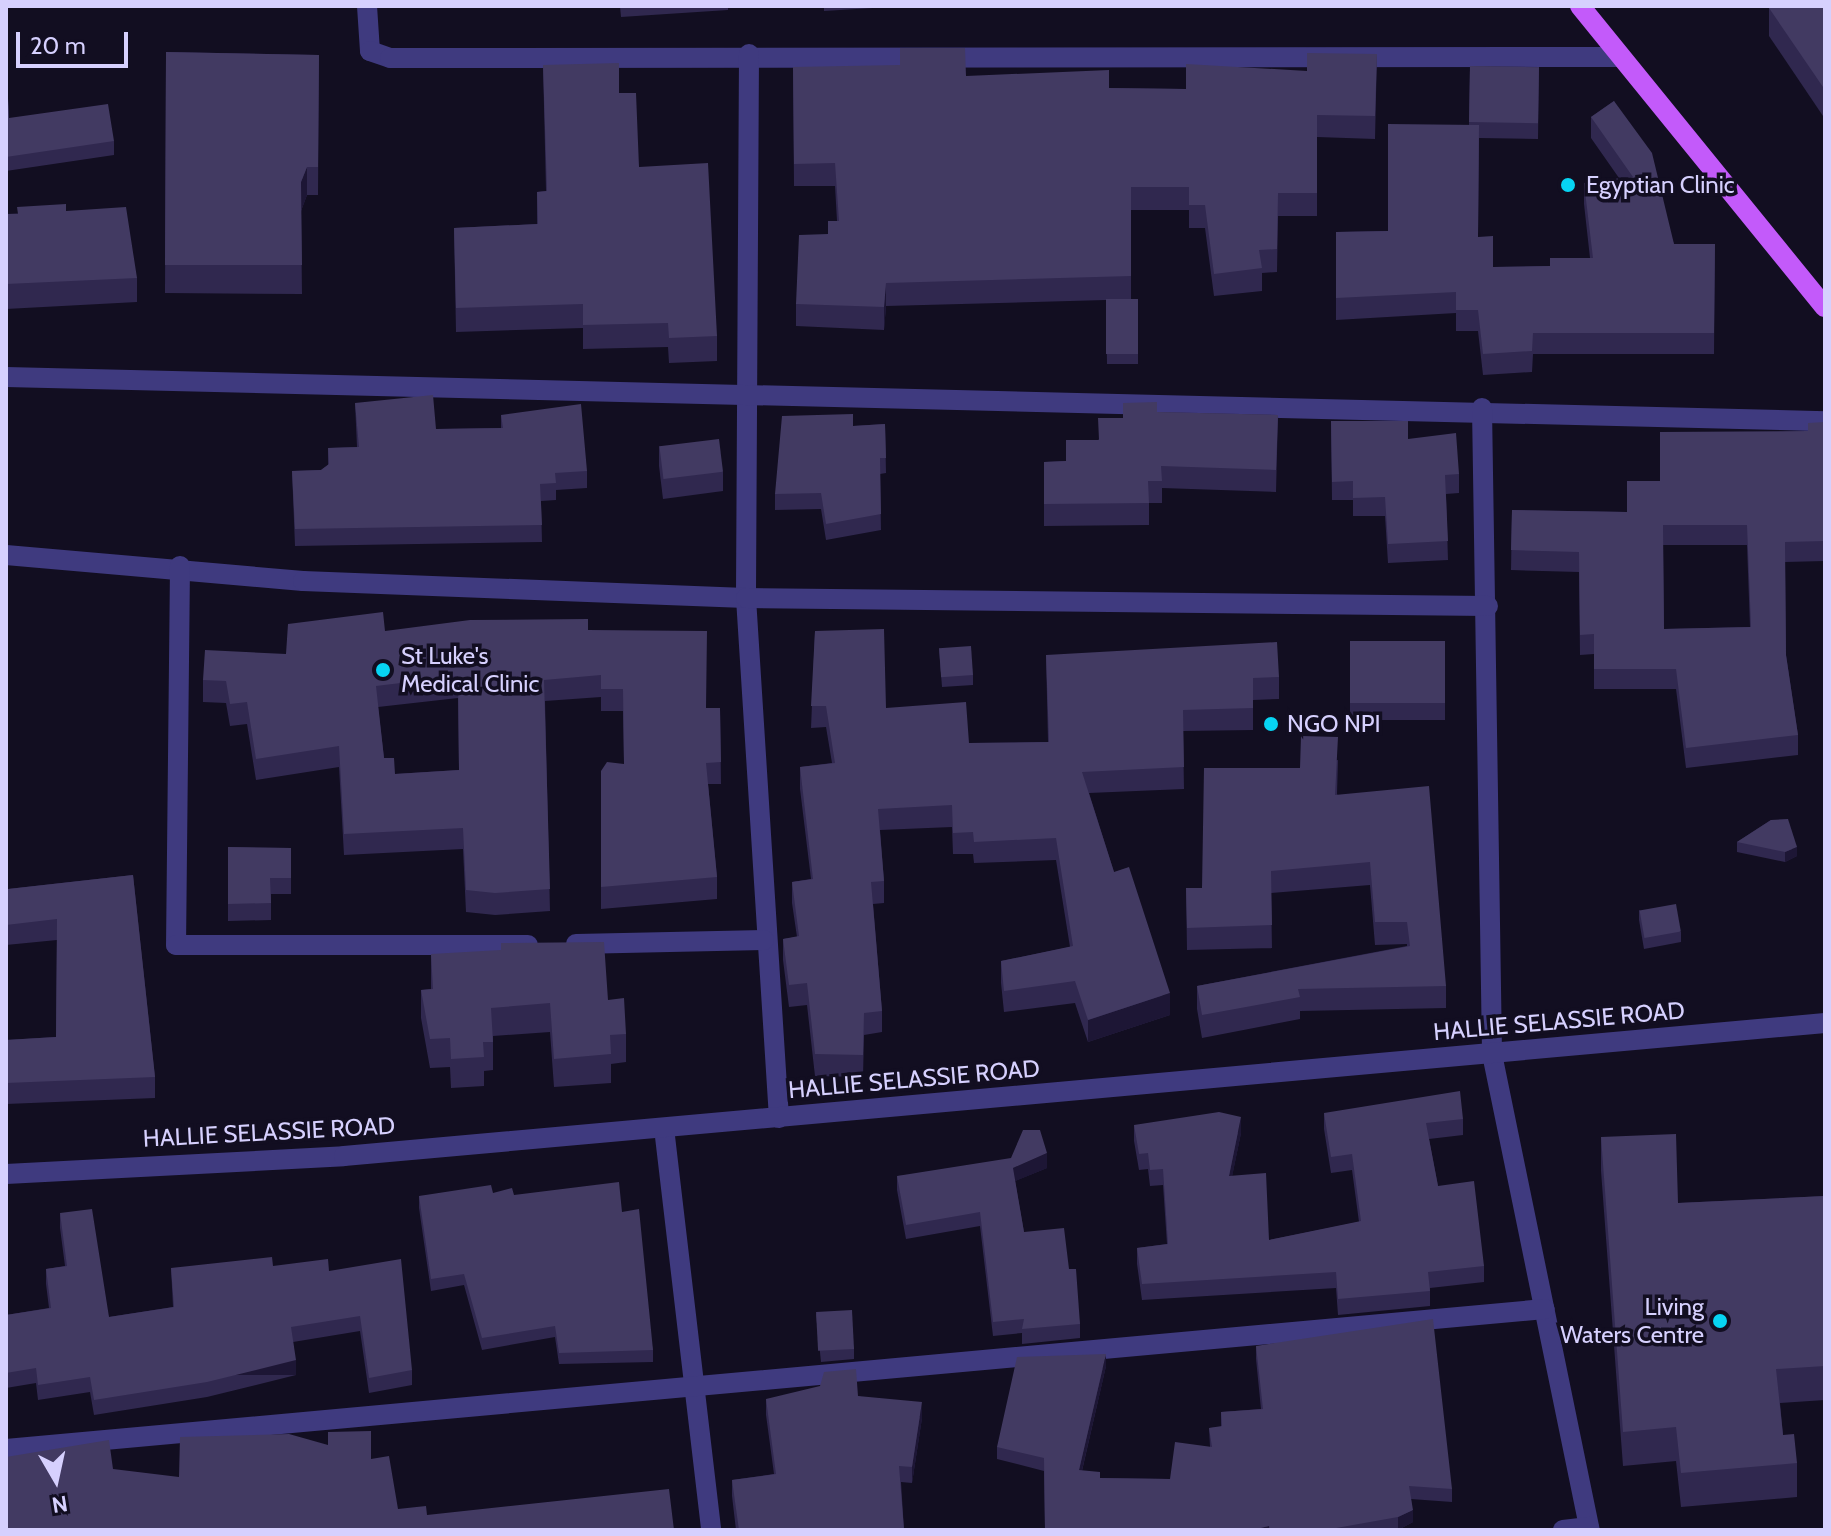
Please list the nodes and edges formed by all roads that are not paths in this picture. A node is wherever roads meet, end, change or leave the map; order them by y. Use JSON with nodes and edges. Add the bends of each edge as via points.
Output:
{"nodes":[{"id":1,"x":367,"y":6,"type":"edge"},
{"id":2,"x":1580,"y":6,"type":"edge"},
{"id":3,"x":749,"y":54,"type":"junction"},
{"id":4,"x":1619,"y":57,"type":"junction"},
{"id":5,"x":1825,"y":307,"type":"edge"},
{"id":6,"x":6,"y":377,"type":"edge"},
{"id":7,"x":749,"y":393,"type":"junction"},
{"id":8,"x":1482,"y":408,"type":"junction"},
{"id":9,"x":1825,"y":421,"type":"edge"},
{"id":10,"x":6,"y":555,"type":"edge"},
{"id":11,"x":180,"y":566,"type":"junction"},
{"id":12,"x":746,"y":598,"type":"junction"},
{"id":13,"x":1488,"y":606,"type":"junction"},
{"id":14,"x":764,"y":940,"type":"junction"},
{"id":15,"x":1825,"y":1023,"type":"edge"},
{"id":16,"x":1492,"y":1054,"type":"junction"},
{"id":17,"x":779,"y":1118,"type":"junction"},
{"id":18,"x":664,"y":1128,"type":"junction"},
{"id":19,"x":6,"y":1174,"type":"edge"},
{"id":20,"x":1545,"y":1309,"type":"junction"},
{"id":21,"x":695,"y":1387,"type":"junction"},
{"id":22,"x":6,"y":1449,"type":"edge"},
{"id":23,"x":1589,"y":1529,"type":"edge"},
{"id":24,"x":711,"y":1530,"type":"edge"},
{"id":25,"x":1563,"y":1530,"type":"edge"}],
"edges":[{"from":1,"to":3,"type":"street","via":[[370,51],[390,58]]},
{"from":2,"to":4,"type":"main road"},
{"from":3,"to":4,"type":"street","via":[[1235,62]]},
{"from":3,"to":7,"type":"street"},
{"from":4,"to":5,"type":"main road"},
{"from":6,"to":7,"type":"street"},
{"from":7,"to":8,"type":"street"},
{"from":7,"to":12,"type":"street"},
{"from":8,"to":9,"type":"street"},
{"from":8,"to":13,"type":"street"},
{"from":10,"to":11,"type":"street"},
{"from":11,"to":12,"type":"street","via":[[303,581]]},
{"from":11,"to":14,"type":"street","via":[[176,945]]},
{"from":12,"to":13,"type":"street"},
{"from":12,"to":14,"type":"street"},
{"from":13,"to":16,"type":"street"},
{"from":14,"to":17,"type":"street"},
{"from":15,"to":16,"type":"street","name":"HALLIE SELASSIE ROAD"},
{"from":16,"to":17,"type":"street","name":"HALLIE SELASSIE ROAD"},
{"from":16,"to":20,"type":"street"},
{"from":17,"to":18,"type":"street","name":"HALLIE SELASSIE ROAD"},
{"from":18,"to":19,"type":"street","name":"HALLIE SELASSIE ROAD","via":[[344,1156]]},
{"from":18,"to":21,"type":"street"},
{"from":20,"to":21,"type":"street"},
{"from":20,"to":23,"type":"street"},
{"from":21,"to":22,"type":"street"},
{"from":21,"to":24,"type":"street"},
{"from":23,"to":25,"type":"street"}]}
